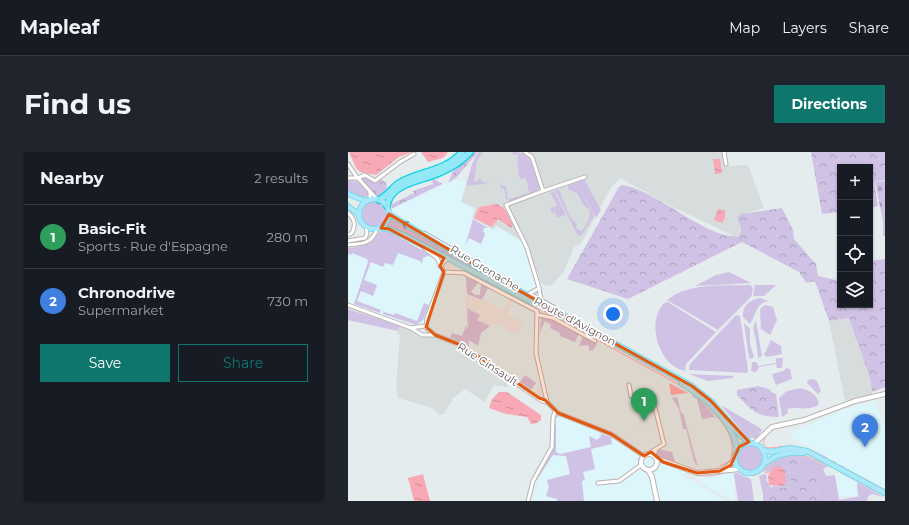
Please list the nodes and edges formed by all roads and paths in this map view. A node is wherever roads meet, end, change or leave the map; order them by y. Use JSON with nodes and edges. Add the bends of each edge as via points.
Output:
{"nodes":[{"id":1,"x":457,"y":152,"type":"edge"},
{"id":2,"x":463,"y":152,"type":"edge"},
{"id":3,"x":470,"y":152,"type":"edge"},
{"id":4,"x":525,"y":152,"type":"edge"},
{"id":5,"x":724,"y":152,"type":"edge"},
{"id":6,"x":414,"y":154,"type":"dead end"},
{"id":7,"x":348,"y":164,"type":"edge"},
{"id":8,"x":452,"y":164,"type":"junction"},
{"id":9,"x":726,"y":164,"type":"dead end"},
{"id":10,"x":585,"y":177,"type":"dead end"},
{"id":11,"x":348,"y":178,"type":"edge"},
{"id":12,"x":358,"y":178,"type":"junction"},
{"id":13,"x":370,"y":191,"type":"junction"},
{"id":14,"x":544,"y":191,"type":"junction"},
{"id":15,"x":348,"y":194,"type":"edge"},
{"id":16,"x":368,"y":200,"type":"junction"},
{"id":17,"x":378,"y":200,"type":"junction"},
{"id":18,"x":348,"y":206,"type":"edge"},
{"id":19,"x":386,"y":206,"type":"junction"},
{"id":20,"x":348,"y":213,"type":"edge"},
{"id":21,"x":389,"y":214,"type":"junction"},
{"id":22,"x":359,"y":216,"type":"junction"},
{"id":23,"x":366,"y":227,"type":"junction"},
{"id":24,"x":379,"y":228,"type":"junction"},
{"id":25,"x":417,"y":231,"type":"junction"},
{"id":26,"x":348,"y":235,"type":"edge"},
{"id":27,"x":348,"y":241,"type":"edge"},
{"id":28,"x":348,"y":245,"type":"edge"},
{"id":29,"x":422,"y":246,"type":"junction"},
{"id":30,"x":447,"y":259,"type":"junction"},
{"id":31,"x":440,"y":266,"type":"junction"},
{"id":32,"x":444,"y":272,"type":"junction"},
{"id":33,"x":539,"y":288,"type":"junction"},
{"id":34,"x":529,"y":294,"type":"junction"},
{"id":35,"x":541,"y":300,"type":"junction"},
{"id":36,"x":348,"y":305,"type":"edge"},
{"id":37,"x":539,"y":315,"type":"junction"},
{"id":38,"x":572,"y":320,"type":"junction"},
{"id":39,"x":425,"y":327,"type":"junction"},
{"id":40,"x":418,"y":329,"type":"junction"},
{"id":41,"x":426,"y":334,"type":"junction"},
{"id":42,"x":435,"y":335,"type":"junction"},
{"id":43,"x":595,"y":341,"type":"dead end"},
{"id":44,"x":629,"y":385,"type":"dead end"},
{"id":45,"x":885,"y":394,"type":"edge"},
{"id":46,"x":547,"y":401,"type":"junction"},
{"id":47,"x":555,"y":411,"type":"junction"},
{"id":48,"x":762,"y":437,"type":"junction"},
{"id":49,"x":748,"y":442,"type":"junction"},
{"id":50,"x":754,"y":443,"type":"junction"},
{"id":51,"x":657,"y":448,"type":"junction"},
{"id":52,"x":762,"y":448,"type":"junction"},
{"id":53,"x":737,"y":450,"type":"junction"},
{"id":54,"x":813,"y":454,"type":"junction"},
{"id":55,"x":646,"y":455,"type":"junction"},
{"id":56,"x":655,"y":457,"type":"junction"},
{"id":57,"x":735,"y":460,"type":"junction"},
{"id":58,"x":663,"y":462,"type":"junction"},
{"id":59,"x":765,"y":463,"type":"junction"},
{"id":60,"x":656,"y":464,"type":"junction"},
{"id":61,"x":641,"y":465,"type":"junction"},
{"id":62,"x":653,"y":468,"type":"junction"},
{"id":63,"x":740,"y":469,"type":"junction"},
{"id":64,"x":648,"y":470,"type":"junction"},
{"id":65,"x":720,"y":471,"type":"junction"},
{"id":66,"x":652,"y":477,"type":"junction"},
{"id":67,"x":598,"y":483,"type":"dead end"},
{"id":68,"x":885,"y":493,"type":"edge"},
{"id":69,"x":528,"y":501,"type":"edge"},
{"id":70,"x":657,"y":501,"type":"edge"}],
"edges":[{"from":1,"to":8,"type":"highway"},
{"from":2,"to":8,"type":"highway"},
{"from":3,"to":8,"type":"highway"},
{"from":4,"to":14,"type":"street","via":[[532,157]]},
{"from":5,"to":9,"type":"street"},
{"from":6,"to":12,"type":"street","via":[[375,181],[365,175]]},
{"from":7,"to":12,"type":"street"},
{"from":8,"to":17,"type":"highway","via":[[402,181]]},
{"from":8,"to":19,"type":"highway","via":[[442,172],[397,189],[388,198]]},
{"from":10,"to":14,"type":"street"},
{"from":11,"to":12,"type":"street"},
{"from":12,"to":13,"type":"street"},
{"from":13,"to":16,"type":"street"},
{"from":13,"to":17,"type":"street"},
{"from":14,"to":33,"type":"street","via":[[506,205],[527,248]]},
{"from":15,"to":16,"type":"main road"},
{"from":16,"to":17,"type":"main road"},
{"from":16,"to":22,"type":"main road","via":[[360,207]]},
{"from":17,"to":19,"type":"main road"},
{"from":18,"to":22,"type":"main road"},
{"from":19,"to":21,"type":"main road"},
{"from":20,"to":26,"type":"street","via":[[355,221],[354,230]]},
{"from":21,"to":24,"type":"main road","via":[[386,223]]},
{"from":25,"to":21,"type":"main road","name":"Route d'Avignon","one_way":true},
{"from":22,"to":23,"type":"main road"},
{"from":23,"to":24,"type":"main road"},
{"from":23,"to":27,"type":"street","via":[[365,238]]},
{"from":24,"to":28,"type":"street","via":[[367,243]]},
{"from":24,"to":29,"type":"main road","name":"Route d'Avignon","via":[[389,229]]},
{"from":25,"to":34,"type":"street","name":"Rue Grenache","via":[[430,235]]},
{"from":25,"to":38,"type":"main road","name":"Route d'Avignon"},
{"from":29,"to":30,"type":"main road","name":"Route d'Avignon"},
{"from":29,"to":31,"type":"street","via":[[437,258]]},
{"from":30,"to":31,"type":"street"},
{"from":30,"to":53,"type":"main road","name":"Route d'Avignon","via":[[551,312],[692,390],[723,420],[733,436]]},
{"from":31,"to":32,"type":"street"},
{"from":32,"to":37,"type":"street","via":[[464,273],[535,309]]},
{"from":32,"to":39,"type":"street"},
{"from":33,"to":34,"type":"street"},
{"from":33,"to":35,"type":"street"},
{"from":34,"to":35,"type":"street","name":"Rue Grenache"},
{"from":35,"to":38,"type":"street","name":"Rue Grenache"},
{"from":36,"to":40,"type":"street","name":"Rue Cinsault"},
{"from":37,"to":43,"type":"street","via":[[553,318]]},
{"from":37,"to":46,"type":"street","via":[[536,353]]},
{"from":38,"to":49,"type":"main road","name":"Route d'Avignon","via":[[692,386],[711,401]]},
{"from":39,"to":40,"type":"street"},
{"from":39,"to":41,"type":"street"},
{"from":39,"to":42,"type":"street","name":"Rue Cinsault"},
{"from":40,"to":41,"type":"street","name":"Rue Cinsault","via":[[422,335]]},
{"from":41,"to":42,"type":"street","name":"Rue Cinsault"},
{"from":42,"to":46,"type":"street","name":"Rue Cinsault","via":[[466,348]]},
{"from":44,"to":51,"type":"street","via":[[631,396],[652,395],[664,444]]},
{"from":45,"to":48,"type":"street","via":[[856,401],[804,420],[772,426]]},
{"from":46,"to":47,"type":"street","name":"Rue Cinsault"},
{"from":47,"to":55,"type":"street","name":"Rue Cinsault","via":[[611,434]]},
{"from":47,"to":69,"type":"street","via":[[552,447],[533,481]]},
{"from":48,"to":50,"type":"street"},
{"from":48,"to":52,"type":"street"},
{"from":49,"to":50,"type":"main road"},
{"from":49,"to":53,"type":"main road"},
{"from":50,"to":52,"type":"main road"},
{"from":51,"to":55,"type":"street"},
{"from":51,"to":56,"type":"street"},
{"from":52,"to":54,"type":"main road","via":[[769,452],[799,449]]},
{"from":52,"to":59,"type":"main road"},
{"from":53,"to":57,"type":"main road"},
{"from":54,"to":59,"type":"main road","via":[[786,452]]},
{"from":54,"to":68,"type":"main road"},
{"from":55,"to":56,"type":"street"},
{"from":55,"to":61,"type":"street","via":[[641,460]]},
{"from":56,"to":58,"type":"street"},
{"from":56,"to":60,"type":"street"},
{"from":57,"to":63,"type":"main road"},
{"from":57,"to":65,"type":"street","via":[[729,467]]},
{"from":58,"to":60,"type":"street"},
{"from":58,"to":65,"type":"street","via":[[697,472]]},
{"from":59,"to":63,"type":"main road","via":[[754,472]]},
{"from":60,"to":62,"type":"street"},
{"from":61,"to":64,"type":"street"},
{"from":61,"to":67,"type":"street","via":[[619,481]]},
{"from":62,"to":64,"type":"street"},
{"from":62,"to":66,"type":"street"},
{"from":63,"to":65,"type":"street"},
{"from":64,"to":66,"type":"street"},
{"from":66,"to":70,"type":"street"}]}
